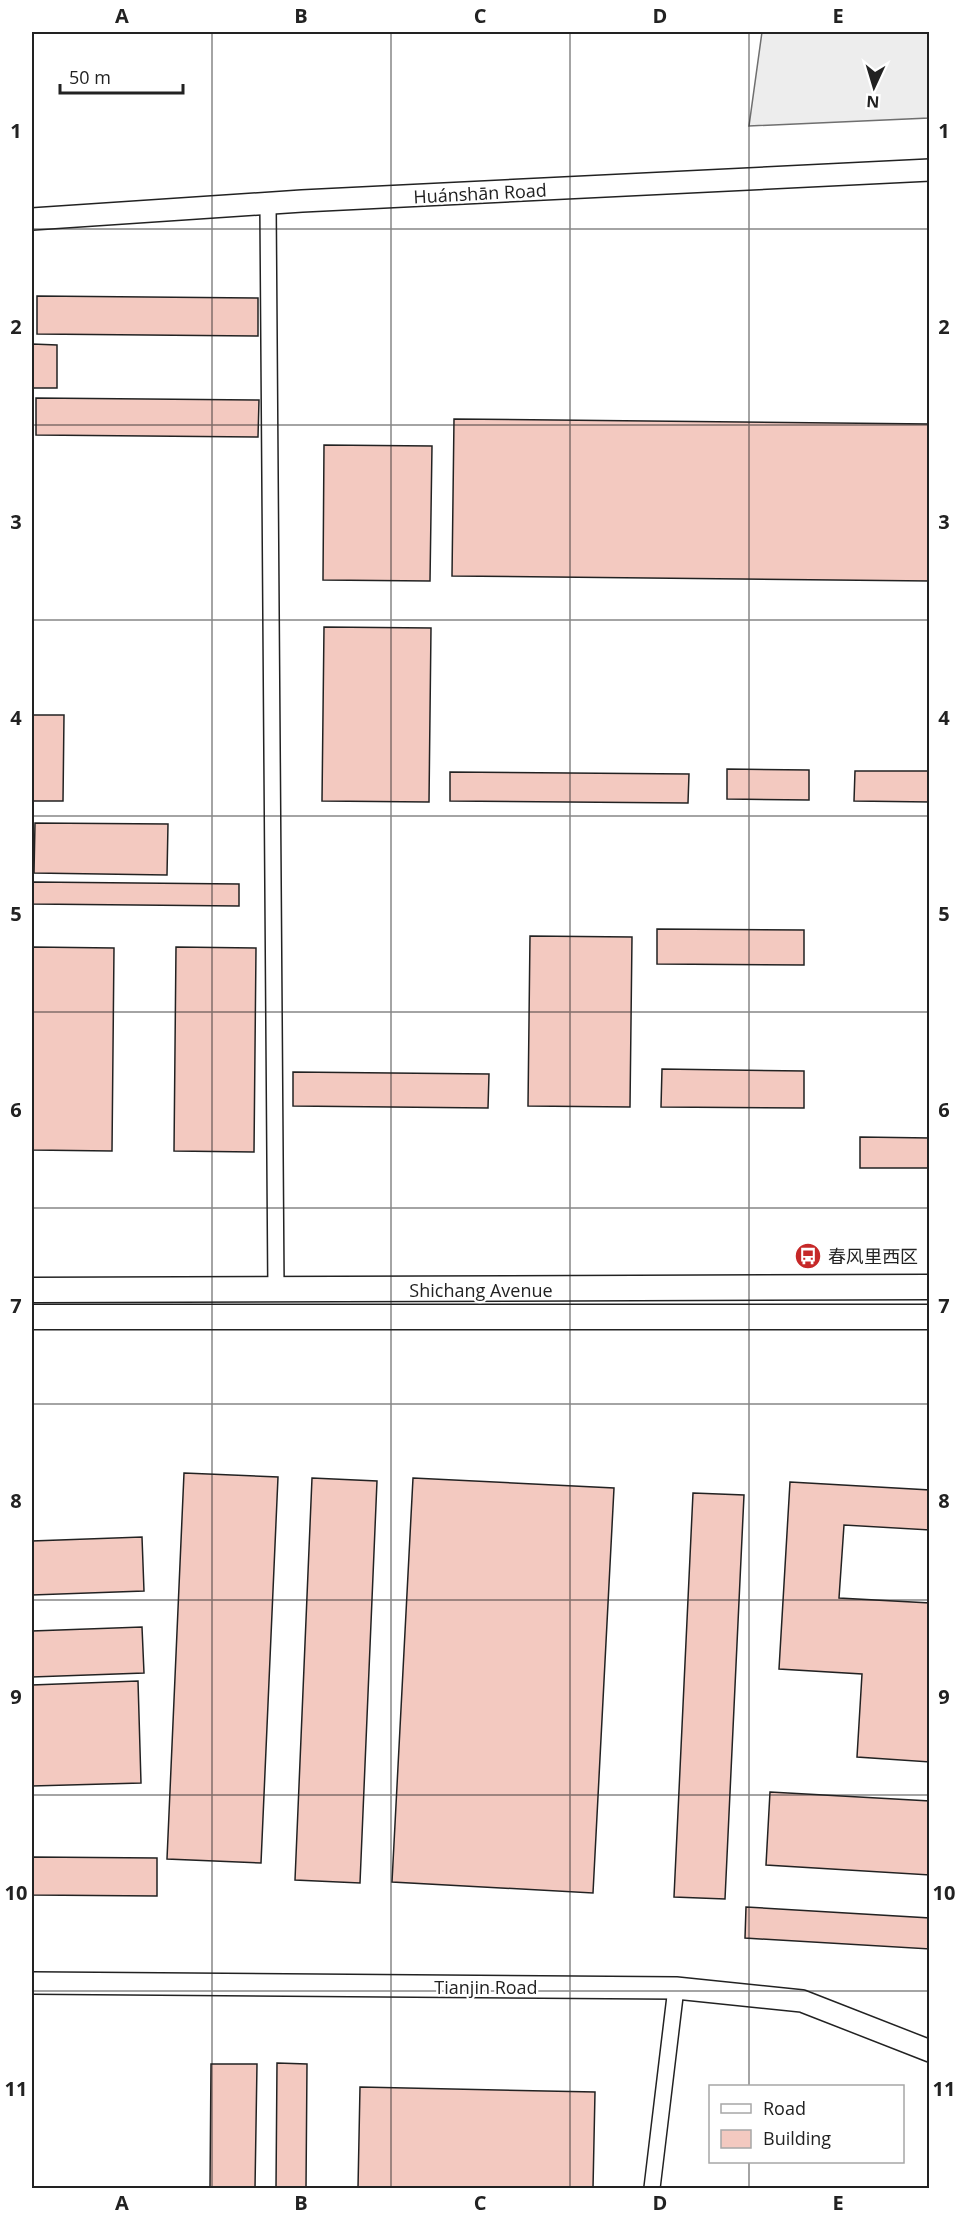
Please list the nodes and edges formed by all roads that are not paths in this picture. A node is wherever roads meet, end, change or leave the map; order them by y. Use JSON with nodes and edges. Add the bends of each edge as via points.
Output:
{"nodes":[{"id":1,"x":930,"y":170,"type":"edge"},
{"id":2,"x":268,"y":204,"type":"junction"},
{"id":3,"x":32,"y":219,"type":"edge"},
{"id":4,"x":930,"y":1287,"type":"edge"},
{"id":5,"x":32,"y":1290,"type":"edge"},
{"id":6,"x":276,"y":1291,"type":"junction"},
{"id":7,"x":32,"y":1317,"type":"edge"},
{"id":8,"x":930,"y":1317,"type":"edge"},
{"id":9,"x":32,"y":1983,"type":"edge"},
{"id":10,"x":676,"y":1988,"type":"junction"},
{"id":11,"x":930,"y":2051,"type":"edge"},
{"id":12,"x":652,"y":2188,"type":"edge"}],
"edges":[{"from":1,"to":2,"type":"main road","name":"Huánshān Road"},
{"from":2,"to":3,"type":"main road","name":"Huánshān Road"},
{"from":2,"to":6,"type":"street"},
{"from":4,"to":6,"type":"main road","name":"Shichang Avenue"},
{"from":5,"to":6,"type":"main road","name":"Shichang Avenue"},
{"from":7,"to":8,"type":"main road","name":"Shichang Avenue"},
{"from":9,"to":10,"type":"main road","name":"Tianjin Road"},
{"from":10,"to":11,"type":"main road","name":"Tianjin Road","via":[[802,2001]]},
{"from":10,"to":12,"type":"street"}]}
